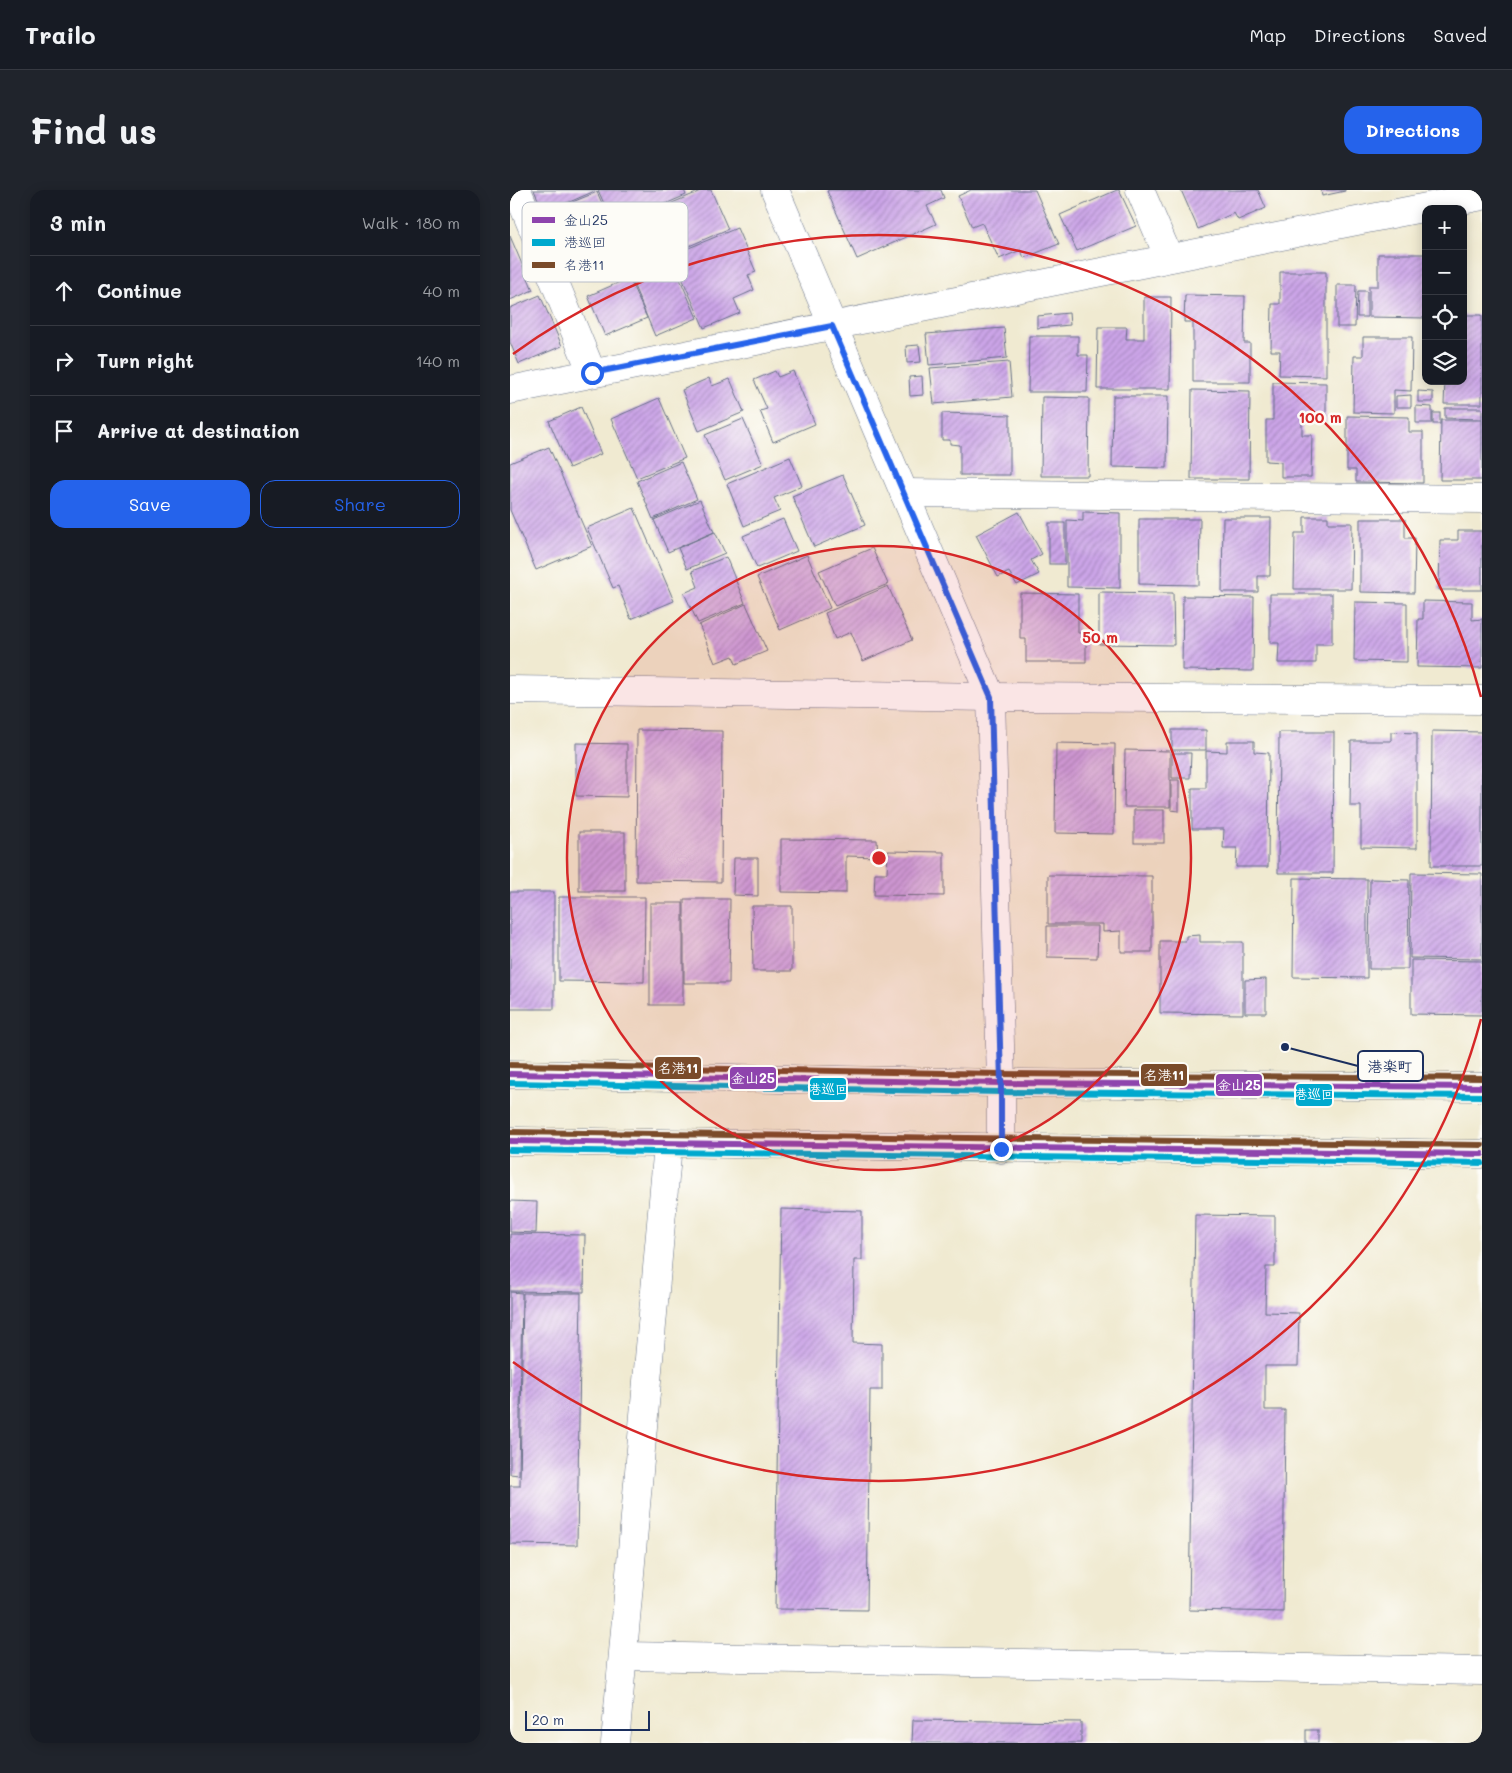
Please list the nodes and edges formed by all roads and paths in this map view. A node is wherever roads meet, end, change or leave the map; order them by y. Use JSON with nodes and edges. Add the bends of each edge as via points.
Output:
{"nodes":[{"id":1,"x":517,"y":190,"type":"edge"},
{"id":2,"x":774,"y":190,"type":"edge"},
{"id":3,"x":1140,"y":190,"type":"edge"},
{"id":4,"x":1482,"y":196,"type":"edge"},
{"id":5,"x":522,"y":202,"type":"edge"},
{"id":6,"x":1169,"y":258,"type":"junction"},
{"id":7,"x":555,"y":282,"type":"edge"},
{"id":8,"x":832,"y":326,"type":"junction"},
{"id":9,"x":592,"y":373,"type":"junction"},
{"id":10,"x":510,"y":390,"type":"edge"},
{"id":11,"x":904,"y":493,"type":"junction"},
{"id":12,"x":1482,"y":499,"type":"edge"},
{"id":13,"x":510,"y":690,"type":"edge"},
{"id":14,"x":991,"y":697,"type":"junction"},
{"id":15,"x":1482,"y":700,"type":"edge"},
{"id":16,"x":510,"y":1074,"type":"edge"},
{"id":17,"x":1001,"y":1083,"type":"junction"},
{"id":18,"x":1482,"y":1087,"type":"edge"},
{"id":19,"x":510,"y":1141,"type":"edge"},
{"id":20,"x":668,"y":1144,"type":"junction"},
{"id":21,"x":1001,"y":1149,"type":"junction"},
{"id":22,"x":1482,"y":1154,"type":"edge"},
{"id":23,"x":624,"y":1656,"type":"junction"},
{"id":24,"x":1482,"y":1671,"type":"edge"},
{"id":25,"x":615,"y":1743,"type":"edge"}],
"edges":[{"from":1,"to":5,"type":"street"},
{"from":2,"to":8,"type":"street"},
{"from":3,"to":6,"type":"street"},
{"from":4,"to":6,"type":"street"},
{"from":6,"to":8,"type":"street"},
{"from":7,"to":9,"type":"street"},
{"from":8,"to":9,"type":"street"},
{"from":8,"to":11,"type":"street"},
{"from":9,"to":10,"type":"street"},
{"from":11,"to":12,"type":"street"},
{"from":11,"to":14,"type":"street"},
{"from":13,"to":14,"type":"street"},
{"from":14,"to":15,"type":"street"},
{"from":14,"to":17,"type":"street"},
{"from":16,"to":17,"type":"highway"},
{"from":17,"to":18,"type":"highway"},
{"from":17,"to":21,"type":"street"},
{"from":19,"to":20,"type":"highway"},
{"from":20,"to":21,"type":"highway"},
{"from":20,"to":23,"type":"street"},
{"from":21,"to":22,"type":"highway"},
{"from":23,"to":24,"type":"street"},
{"from":23,"to":25,"type":"street"}]}
